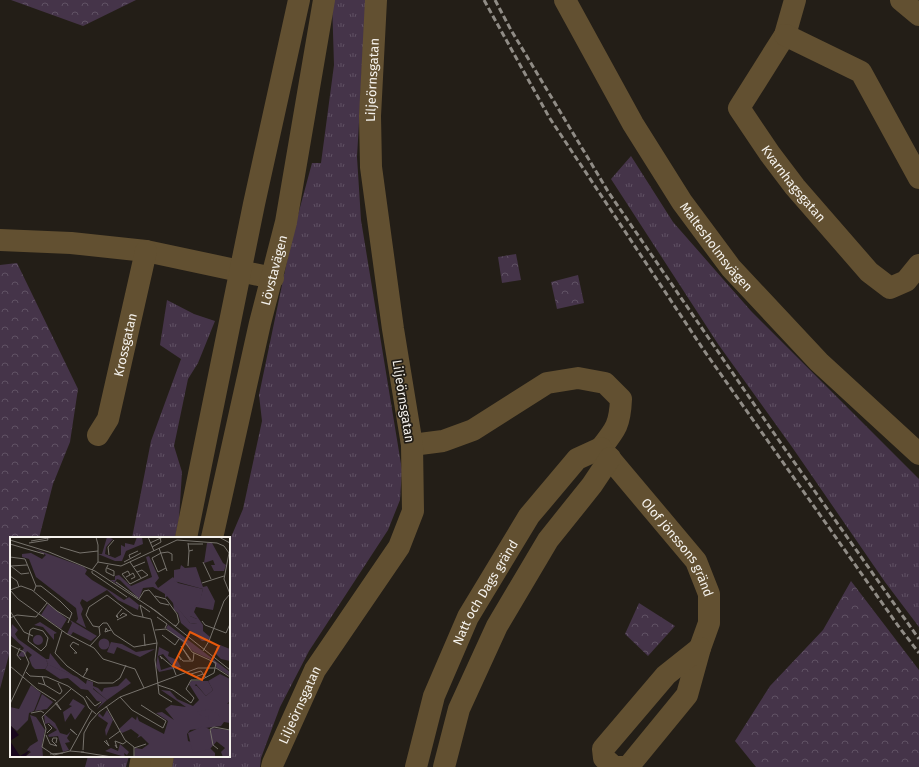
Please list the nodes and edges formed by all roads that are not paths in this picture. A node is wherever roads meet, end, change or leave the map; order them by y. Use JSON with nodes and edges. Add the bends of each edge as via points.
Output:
{"nodes":[{"id":1,"x":299,"y":0,"type":"edge"},
{"id":2,"x":324,"y":0,"type":"edge"},
{"id":3,"x":376,"y":0,"type":"edge"},
{"id":4,"x":565,"y":0,"type":"edge"},
{"id":5,"x":794,"y":0,"type":"edge"},
{"id":6,"x":901,"y":0,"type":"edge"},
{"id":7,"x":919,"y":15,"type":"edge"},
{"id":8,"x":785,"y":34,"type":"junction"},
{"id":9,"x":919,"y":178,"type":"edge"},
{"id":10,"x":0,"y":240,"type":"edge"},
{"id":11,"x":146,"y":251,"type":"junction"},
{"id":12,"x":919,"y":265,"type":"edge"},
{"id":13,"x":241,"y":271,"type":"junction"},
{"id":14,"x":273,"y":278,"type":"junction"},
{"id":15,"x":98,"y":435,"type":"dead end"},
{"id":16,"x":412,"y":445,"type":"junction"},
{"id":17,"x":605,"y":453,"type":"junction"},
{"id":18,"x":919,"y":454,"type":"edge"},
{"id":19,"x":186,"y":537,"type":"edge"},
{"id":20,"x":212,"y":537,"type":"edge"},
{"id":21,"x":700,"y":648,"type":"junction"},
{"id":22,"x":142,"y":757,"type":"edge"},
{"id":23,"x":163,"y":757,"type":"edge"},
{"id":24,"x":140,"y":767,"type":"edge"},
{"id":25,"x":161,"y":767,"type":"edge"},
{"id":26,"x":272,"y":767,"type":"edge"},
{"id":27,"x":416,"y":767,"type":"edge"},
{"id":28,"x":444,"y":767,"type":"edge"},
{"id":29,"x":622,"y":767,"type":"edge"},
{"id":30,"x":628,"y":767,"type":"edge"}],
"edges":[{"from":1,"to":13,"type":"street"},
{"from":2,"to":14,"type":"street","name":"Lövstavägen","via":[[286,222]]},
{"from":3,"to":16,"type":"street","name":"Liljeörnsgatan","via":[[370,116],[371,167]]},
{"from":4,"to":18,"type":"street","name":"Maltesholmsvägen","via":[[633,124],[682,202],[731,268],[819,362]]},
{"from":5,"to":8,"type":"street","name":"Kvarnhagsgatan"},
{"from":6,"to":7,"type":"street"},
{"from":8,"to":9,"type":"street","via":[[860,72]]},
{"from":8,"to":12,"type":"street","name":"Kvarnhagsgatan","via":[[739,108],[782,171],[869,272],[890,288],[906,281]]},
{"from":10,"to":11,"type":"street","via":[[71,243]]},
{"from":11,"to":13,"type":"street"},
{"from":11,"to":15,"type":"street","name":"Krossgatan","via":[[108,419]]},
{"from":13,"to":14,"type":"street"},
{"from":13,"to":19,"type":"street"},
{"from":14,"to":20,"type":"street","name":"Lövstavägen","via":[[260,323]]},
{"from":16,"to":17,"type":"street","name":"Natt och Dags gränd","via":[[443,441],[473,430],[547,384],[578,378],[605,383],[620,399],[620,417]]},
{"from":16,"to":26,"type":"street","name":"Liljeörnsgatan","via":[[412,511],[399,547],[315,670]]},
{"from":17,"to":21,"type":"street","name":"Olof Jönssons gränd","via":[[696,561],[709,594],[709,623]]},
{"from":17,"to":27,"type":"street","name":"Natt och Dags gränd","via":[[577,459],[529,516],[468,617],[434,696]]},
{"from":17,"to":28,"type":"street","name":"Natt och Dags gränd","via":[[592,485],[548,540],[498,626],[459,709]]},
{"from":21,"to":29,"type":"street","via":[[666,675],[603,749],[604,758],[614,767]]},
{"from":21,"to":30,"type":"street","name":"Olof Jönssons gränd","via":[[687,695]]},
{"from":22,"to":24,"type":"street"},
{"from":23,"to":25,"type":"street"}]}
